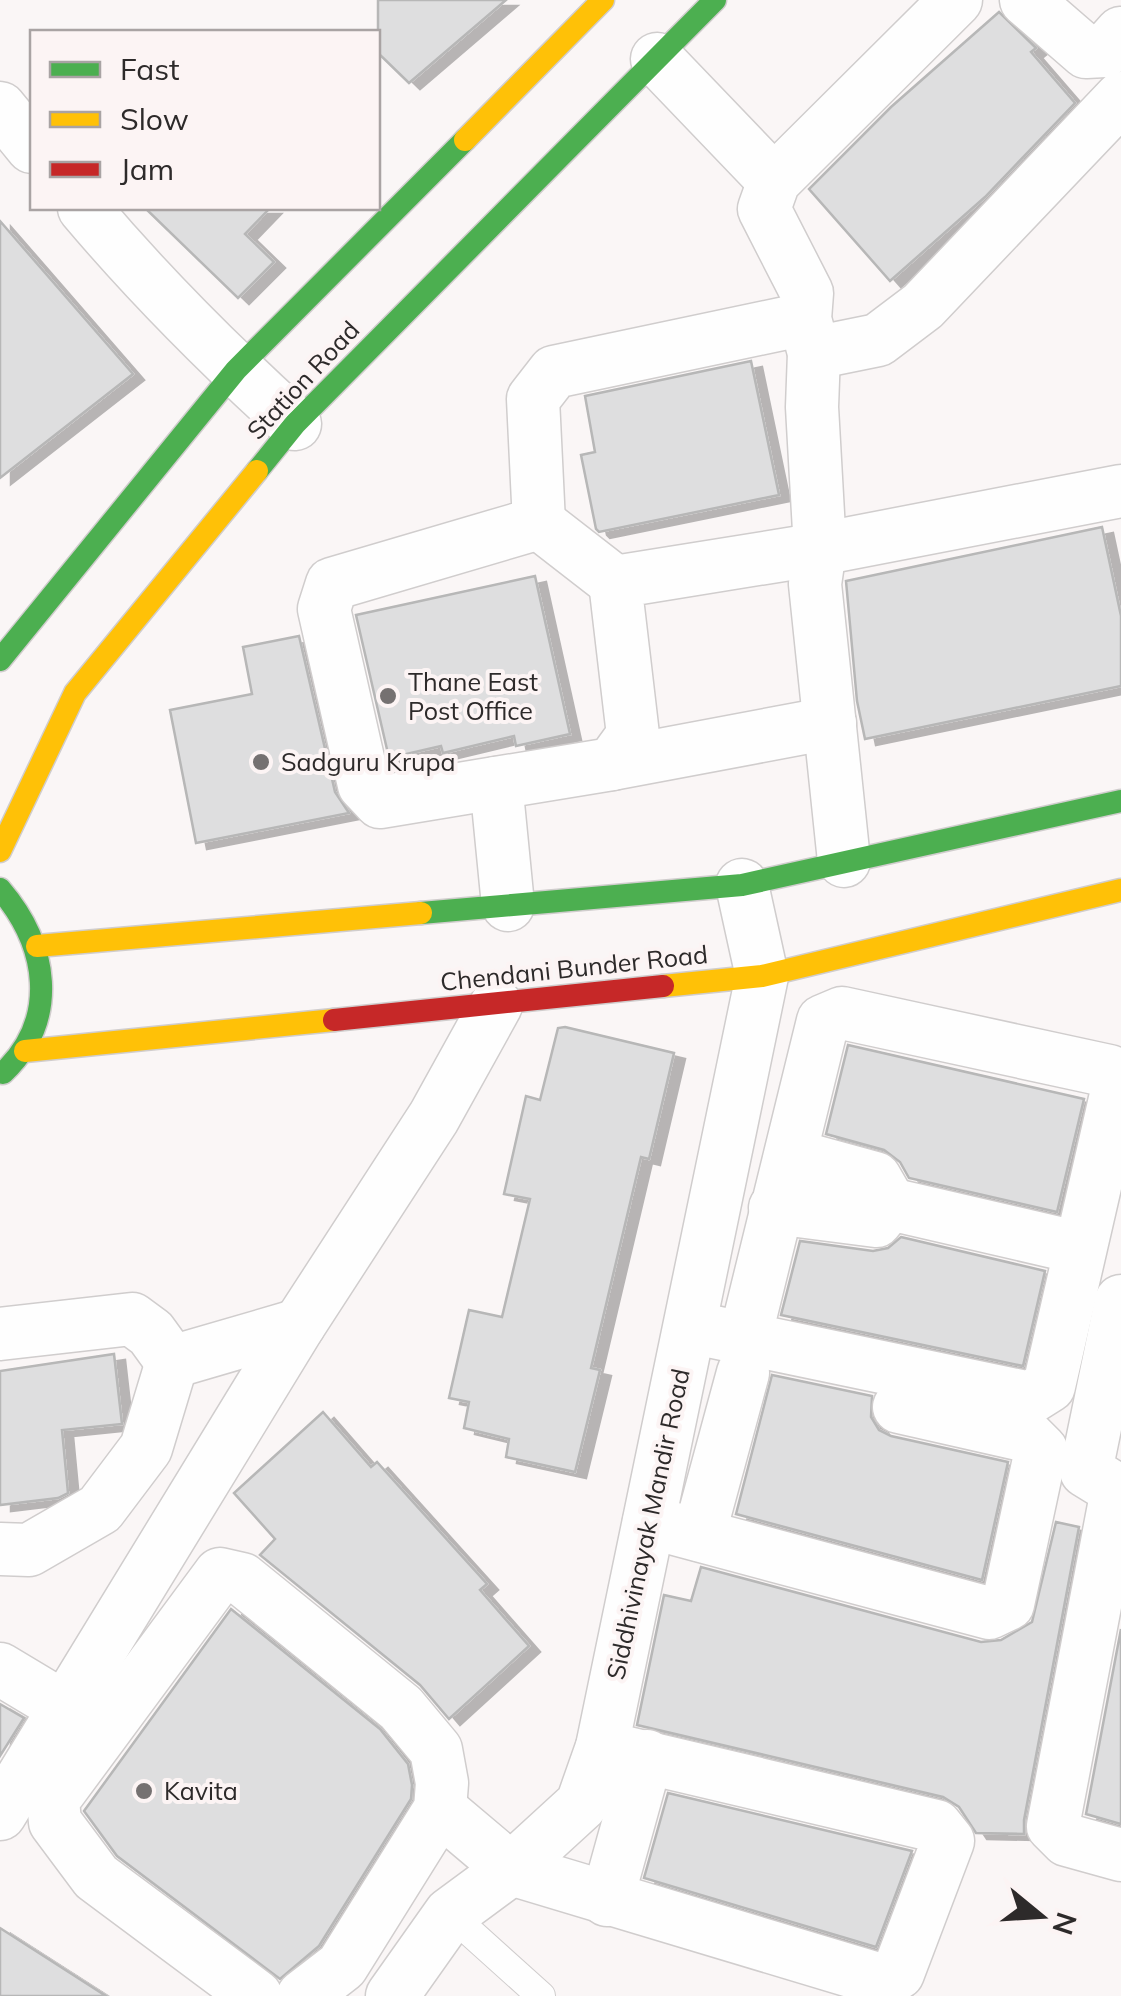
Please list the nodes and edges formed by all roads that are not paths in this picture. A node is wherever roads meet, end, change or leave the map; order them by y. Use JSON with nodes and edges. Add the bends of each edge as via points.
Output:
{"nodes":[{"id":1,"x":603,"y":0,"type":"edge"},
{"id":2,"x":715,"y":0,"type":"edge"},
{"id":3,"x":956,"y":0,"type":"edge"},
{"id":4,"x":1026,"y":0,"type":"edge"},
{"id":5,"x":657,"y":58,"type":"junction"},
{"id":6,"x":1117,"y":67,"type":"edge"},
{"id":7,"x":0,"y":108,"type":"edge"},
{"id":8,"x":30,"y":145,"type":"edge"},
{"id":9,"x":774,"y":182,"type":"junction"},
{"id":10,"x":86,"y":210,"type":"edge"},
{"id":11,"x":809,"y":336,"type":"junction"},
{"id":12,"x":236,"y":370,"type":"junction"},
{"id":13,"x":295,"y":424,"type":"junction"},
{"id":14,"x":1121,"y":491,"type":"edge"},
{"id":15,"x":539,"y":522,"type":"junction"},
{"id":16,"x":820,"y":549,"type":"junction"},
{"id":17,"x":616,"y":582,"type":"junction"},
{"id":18,"x":12,"y":656,"type":"edge"},
{"id":19,"x":830,"y":723,"type":"junction"},
{"id":20,"x":612,"y":764,"type":"junction"},
{"id":21,"x":496,"y":783,"type":"junction"},
{"id":22,"x":1121,"y":801,"type":"edge"},
{"id":23,"x":0,"y":851,"type":"edge"},
{"id":24,"x":844,"y":862,"type":"junction"},
{"id":25,"x":742,"y":884,"type":"junction"},
{"id":26,"x":0,"y":889,"type":"edge"},
{"id":27,"x":1121,"y":890,"type":"edge"},
{"id":28,"x":508,"y":905,"type":"junction"},
{"id":29,"x":37,"y":946,"type":"junction"},
{"id":30,"x":762,"y":976,"type":"junction"},
{"id":31,"x":496,"y":1004,"type":"junction"},
{"id":32,"x":1115,"y":1049,"type":"edge"},
{"id":33,"x":25,"y":1051,"type":"junction"},
{"id":34,"x":0,"y":1076,"type":"edge"},
{"id":35,"x":790,"y":1155,"type":"junction"},
{"id":36,"x":890,"y":1204,"type":"junction"},
{"id":37,"x":775,"y":1208,"type":"junction"},
{"id":38,"x":1080,"y":1248,"type":"junction"},
{"id":39,"x":1121,"y":1301,"type":"edge"},
{"id":40,"x":299,"y":1324,"type":"junction"},
{"id":41,"x":0,"y":1334,"type":"edge"},
{"id":42,"x":686,"y":1343,"type":"junction"},
{"id":43,"x":744,"y":1356,"type":"junction"},
{"id":44,"x":172,"y":1362,"type":"junction"},
{"id":45,"x":1105,"y":1458,"type":"edge"},
{"id":46,"x":649,"y":1522,"type":"junction"},
{"id":47,"x":699,"y":1535,"type":"junction"},
{"id":48,"x":0,"y":1550,"type":"edge"},
{"id":49,"x":1103,"y":1658,"type":"edge"},
{"id":50,"x":0,"y":1669,"type":"edge"},
{"id":51,"x":65,"y":1708,"type":"junction"},
{"id":52,"x":625,"y":1752,"type":"junction"},
{"id":53,"x":440,"y":1809,"type":"junction"},
{"id":54,"x":0,"y":1814,"type":"edge"},
{"id":55,"x":1121,"y":1854,"type":"edge"},
{"id":56,"x":511,"y":1869,"type":"junction"},
{"id":57,"x":606,"y":1900,"type":"junction"},
{"id":58,"x":450,"y":1914,"type":"junction"},
{"id":59,"x":256,"y":1996,"type":"edge"},
{"id":60,"x":304,"y":1996,"type":"edge"},
{"id":61,"x":392,"y":1996,"type":"edge"},
{"id":62,"x":541,"y":1996,"type":"edge"}],
"edges":[{"from":1,"to":12,"type":"main road"},
{"from":2,"to":5,"type":"main road","name":"Station Road"},
{"from":3,"to":9,"type":"street"},
{"from":4,"to":6,"type":"street","via":[[1086,52]]},
{"from":5,"to":9,"type":"street"},
{"from":5,"to":13,"type":"main road","name":"Station Road"},
{"from":6,"to":11,"type":"street","via":[[923,306],[878,340]]},
{"from":7,"to":8,"type":"street"},
{"from":9,"to":11,"type":"street","via":[[764,209],[807,293]]},
{"from":10,"to":12,"type":"street"},
{"from":11,"to":15,"type":"street","via":[[554,372],[534,399]]},
{"from":11,"to":16,"type":"street"},
{"from":12,"to":13,"type":"street"},
{"from":12,"to":18,"type":"main road"},
{"from":13,"to":23,"type":"main road","name":"Station Road","via":[[66,688]]},
{"from":14,"to":16,"type":"street"},
{"from":15,"to":17,"type":"street"},
{"from":15,"to":21,"type":"street","via":[[332,584],[324,610],[364,786],[380,802]]},
{"from":16,"to":17,"type":"street"},
{"from":16,"to":19,"type":"street","via":[[815,584]]},
{"from":17,"to":20,"type":"street","via":[[633,734]]},
{"from":19,"to":20,"type":"street"},
{"from":19,"to":24,"type":"street"},
{"from":20,"to":21,"type":"street"},
{"from":21,"to":28,"type":"street"},
{"from":22,"to":24,"type":"main road"},
{"from":24,"to":25,"type":"main road"},
{"from":25,"to":28,"type":"main road"},
{"from":25,"to":30,"type":"street"},
{"from":26,"to":29,"type":"main road"},
{"from":27,"to":30,"type":"main road","name":"Chendani Bunder Road"},
{"from":28,"to":29,"type":"main road"},
{"from":29,"to":33,"type":"main road","via":[[41,1000]]},
{"from":30,"to":31,"type":"main road","name":"Chendani Bunder Road"},
{"from":30,"to":42,"type":"street","name":"Siddhivinayak Mandir Road"},
{"from":31,"to":33,"type":"main road","name":"Chendani Bunder Road"},
{"from":31,"to":40,"type":"street","via":[[434,1117]]},
{"from":32,"to":35,"type":"street","via":[[842,1012],[822,1021]]},
{"from":32,"to":38,"type":"street","via":[[1118,1086]]},
{"from":33,"to":34,"type":"main road"},
{"from":35,"to":36,"type":"street","via":[[875,1178]]},
{"from":35,"to":37,"type":"street"},
{"from":36,"to":37,"type":"street","via":[[876,1221]]},
{"from":36,"to":38,"type":"street"},
{"from":37,"to":43,"type":"street"},
{"from":38,"to":43,"type":"street","via":[[1049,1386],[1030,1398]]},
{"from":39,"to":45,"type":"street"},
{"from":40,"to":44,"type":"street"},
{"from":40,"to":51,"type":"street"},
{"from":41,"to":44,"type":"street","via":[[132,1318]]},
{"from":42,"to":43,"type":"street"},
{"from":42,"to":46,"type":"street","name":"Siddhivinayak Mandir Road"},
{"from":43,"to":47,"type":"street"},
{"from":43,"to":47,"type":"street","via":[[1027,1436],[1041,1450],[1008,1604],[990,1613]]},
{"from":44,"to":48,"type":"street","via":[[146,1448],[100,1508],[29,1550]]},
{"from":45,"to":49,"type":"street","via":[[1086,1470],[1117,1490]]},
{"from":46,"to":47,"type":"street"},
{"from":46,"to":52,"type":"street","name":"Siddhivinayak Mandir Road"},
{"from":49,"to":55,"type":"street","via":[[1053,1826],[1068,1840]]},
{"from":50,"to":51,"type":"street"},
{"from":51,"to":54,"type":"street"},
{"from":52,"to":56,"type":"street","name":"Siddhivinayak Mandir Road","via":[[582,1804]]},
{"from":52,"to":57,"type":"street"},
{"from":52,"to":57,"type":"street","via":[[936,1826],[948,1841],[898,1973],[884,1981]]},
{"from":53,"to":56,"type":"street"},
{"from":53,"to":59,"type":"street","via":[[436,1750],[401,1708],[242,1579],[220,1574],[54,1800],[56,1822],[96,1877]]},
{"from":53,"to":60,"type":"street","via":[[342,1966]]},
{"from":56,"to":57,"type":"street"},
{"from":56,"to":58,"type":"street","name":"Siddhivinayak Mandir Road"},
{"from":58,"to":61,"type":"street","name":"Siddhivinayak Mandir Road"},
{"from":58,"to":62,"type":"lane"}]}
